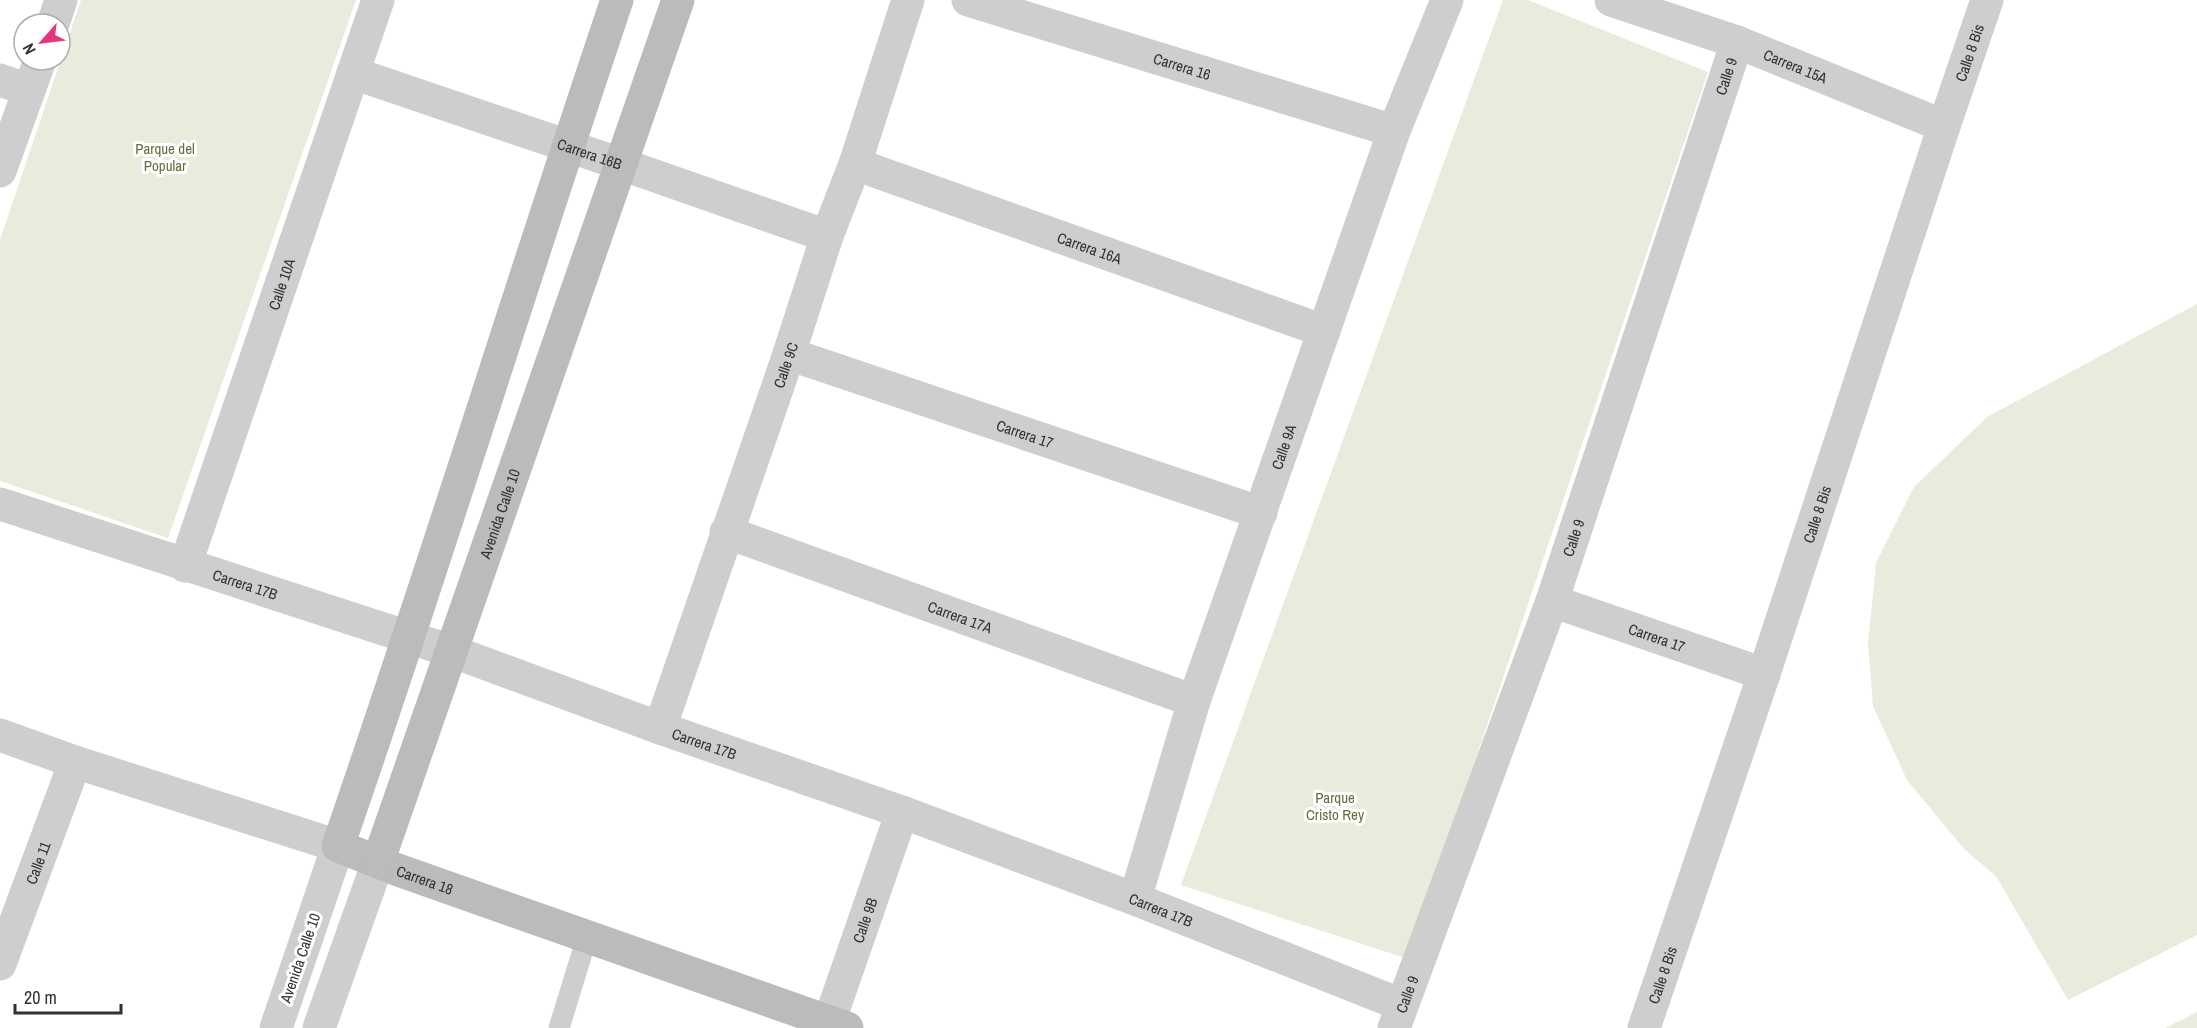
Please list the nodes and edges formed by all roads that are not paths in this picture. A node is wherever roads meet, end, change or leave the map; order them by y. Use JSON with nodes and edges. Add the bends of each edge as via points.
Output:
{"nodes":[{"id":1,"x":378,"y":0,"type":"edge"},
{"id":2,"x":617,"y":0,"type":"edge"},
{"id":3,"x":678,"y":0,"type":"edge"},
{"id":4,"x":908,"y":0,"type":"edge"},
{"id":5,"x":968,"y":0,"type":"edge"},
{"id":6,"x":1447,"y":0,"type":"edge"},
{"id":7,"x":1611,"y":0,"type":"edge"},
{"id":8,"x":1988,"y":0,"type":"edge"},
{"id":9,"x":1737,"y":42,"type":"junction"},
{"id":10,"x":28,"y":72,"type":"edge"},
{"id":11,"x":353,"y":74,"type":"junction"},
{"id":12,"x":14,"y":85,"type":"edge"},
{"id":13,"x":1944,"y":126,"type":"junction"},
{"id":14,"x":1394,"y":131,"type":"junction"},
{"id":15,"x":567,"y":147,"type":"junction"},
{"id":16,"x":621,"y":164,"type":"junction"},
{"id":17,"x":855,"y":164,"type":"junction"},
{"id":18,"x":0,"y":171,"type":"edge"},
{"id":19,"x":827,"y":236,"type":"junction"},
{"id":20,"x":1324,"y":331,"type":"junction"},
{"id":21,"x":789,"y":354,"type":"junction"},
{"id":22,"x":0,"y":504,"type":"edge"},
{"id":23,"x":1261,"y":513,"type":"junction"},
{"id":24,"x":726,"y":532,"type":"junction"},
{"id":25,"x":185,"y":566,"type":"junction"},
{"id":26,"x":1552,"y":601,"type":"junction"},
{"id":27,"x":410,"y":637,"type":"junction"},
{"id":28,"x":451,"y":651,"type":"junction"},
{"id":29,"x":1764,"y":674,"type":"junction"},
{"id":30,"x":1194,"y":701,"type":"junction"},
{"id":31,"x":660,"y":728,"type":"junction"},
{"id":32,"x":0,"y":735,"type":"edge"},
{"id":33,"x":75,"y":762,"type":"junction"},
{"id":34,"x":902,"y":812,"type":"junction"},
{"id":35,"x":338,"y":846,"type":"junction"},
{"id":36,"x":378,"y":862,"type":"junction"},
{"id":37,"x":1135,"y":899,"type":"junction"},
{"id":38,"x":587,"y":936,"type":"junction"},
{"id":39,"x":0,"y":964,"type":"edge"},
{"id":40,"x":1398,"y":1016,"type":"edge"},
{"id":41,"x":834,"y":1026,"type":"edge"},
{"id":42,"x":276,"y":1028,"type":"edge"},
{"id":43,"x":319,"y":1028,"type":"edge"},
{"id":44,"x":559,"y":1028,"type":"edge"},
{"id":45,"x":1644,"y":1028,"type":"edge"}],
"edges":[{"from":1,"to":11,"type":"street","name":"Calle 10A"},
{"from":2,"to":15,"type":"main road","name":"Avenida Calle 10"},
{"from":3,"to":16,"type":"main road","name":"Avenida Calle 10"},
{"from":4,"to":17,"type":"street","name":"Calle 9C"},
{"from":5,"to":14,"type":"street","name":"Carrera 16"},
{"from":6,"to":14,"type":"street","name":"Calle 9A"},
{"from":7,"to":9,"type":"street","name":"Carrera 15A"},
{"from":8,"to":13,"type":"street","name":"Calle 8 Bis"},
{"from":9,"to":13,"type":"street","name":"Carrera 15A"},
{"from":9,"to":26,"type":"street","name":"Calle 9"},
{"from":10,"to":12,"type":"street"},
{"from":11,"to":15,"type":"street","name":"Carrera 16B"},
{"from":11,"to":25,"type":"street","name":"Calle 10A"},
{"from":12,"to":18,"type":"street"},
{"from":13,"to":29,"type":"street","name":"Calle 8 Bis"},
{"from":14,"to":20,"type":"street","name":"Calle 9A"},
{"from":15,"to":16,"type":"street","name":"Carrera 16B"},
{"from":15,"to":27,"type":"main road","name":"Avenida Calle 10"},
{"from":16,"to":19,"type":"street","name":"Carrera 16B"},
{"from":16,"to":28,"type":"main road","name":"Avenida Calle 10"},
{"from":17,"to":19,"type":"street","name":"Calle 9C"},
{"from":17,"to":20,"type":"street","name":"Carrera 16A"},
{"from":19,"to":21,"type":"street","name":"Calle 9C"},
{"from":20,"to":23,"type":"street","name":"Calle 9A"},
{"from":21,"to":23,"type":"street","name":"Carrera 17"},
{"from":21,"to":24,"type":"street","name":"Calle 9C"},
{"from":22,"to":25,"type":"street","name":"Carrera 17B"},
{"from":23,"to":30,"type":"street","name":"Calle 9A"},
{"from":24,"to":30,"type":"street","name":"Carrera 17A"},
{"from":24,"to":31,"type":"street","name":"Calle 9C"},
{"from":25,"to":27,"type":"street","name":"Carrera 17B"},
{"from":26,"to":29,"type":"street","name":"Carrera 17"},
{"from":26,"to":40,"type":"street","name":"Calle 9"},
{"from":27,"to":28,"type":"street","name":"Carrera 17B"},
{"from":27,"to":35,"type":"main road","name":"Avenida Calle 10"},
{"from":28,"to":31,"type":"street","name":"Carrera 17B"},
{"from":28,"to":36,"type":"main road","name":"Avenida Calle 10"},
{"from":29,"to":45,"type":"street","name":"Calle 8 Bis"},
{"from":30,"to":37,"type":"street","name":"Calle 9A"},
{"from":31,"to":34,"type":"street","name":"Carrera 17B"},
{"from":32,"to":33,"type":"street","name":"Carrera 18"},
{"from":33,"to":35,"type":"street","name":"Carrera 18"},
{"from":33,"to":39,"type":"street","name":"Calle 11"},
{"from":34,"to":37,"type":"street","name":"Carrera 17B"},
{"from":34,"to":41,"type":"street","name":"Calle 9B"},
{"from":35,"to":36,"type":"main road","name":"Carrera 18"},
{"from":35,"to":42,"type":"street","name":"Avenida Calle 10"},
{"from":36,"to":38,"type":"main road","name":"Carrera 18"},
{"from":36,"to":43,"type":"street","name":"Avenida Calle 10"},
{"from":37,"to":40,"type":"street","name":"Carrera 17B"},
{"from":38,"to":41,"type":"main road","name":"Carrera 18"},
{"from":38,"to":44,"type":"lane"}]}
